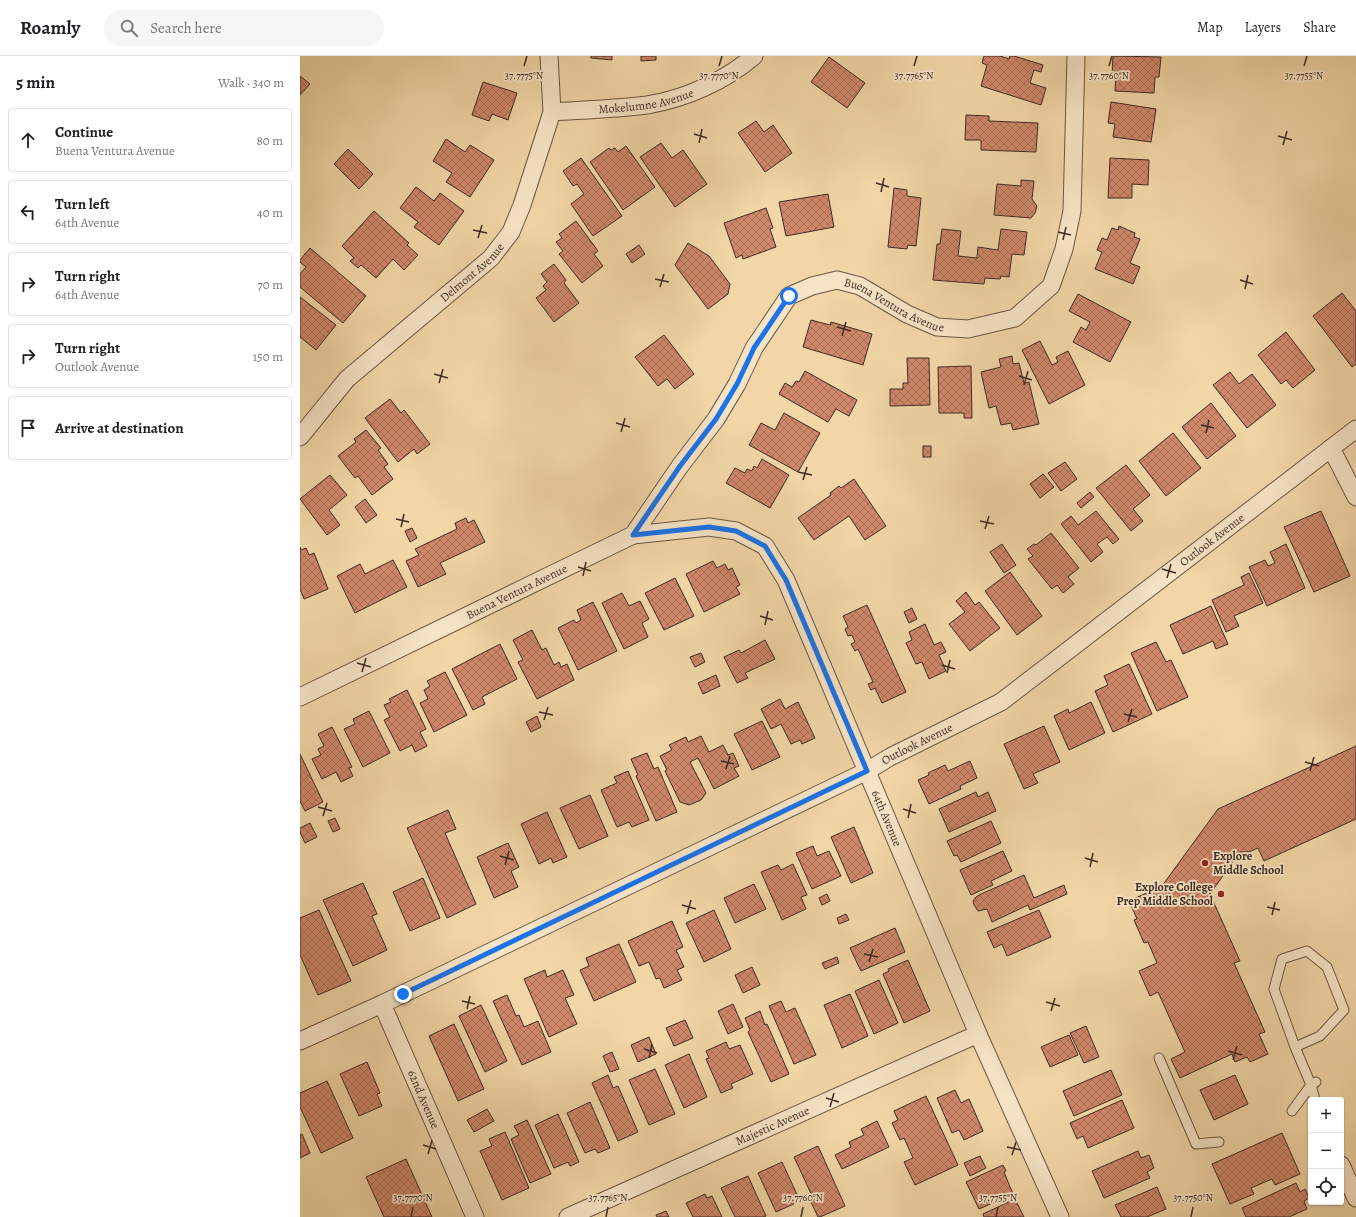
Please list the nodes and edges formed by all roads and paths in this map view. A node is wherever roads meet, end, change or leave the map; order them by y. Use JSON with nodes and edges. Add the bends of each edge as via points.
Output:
{"nodes":[{"id":1,"x":548,"y":56,"type":"edge"},
{"id":2,"x":754,"y":56,"type":"edge"},
{"id":3,"x":1076,"y":56,"type":"edge"},
{"id":4,"x":552,"y":112,"type":"junction"},
{"id":5,"x":1356,"y":429,"type":"edge"},
{"id":6,"x":300,"y":437,"type":"edge"},
{"id":7,"x":1330,"y":448,"type":"junction"},
{"id":8,"x":1354,"y":486,"type":"edge"},
{"id":9,"x":633,"y":535,"type":"junction"},
{"id":10,"x":300,"y":698,"type":"edge"},
{"id":11,"x":867,"y":771,"type":"junction"},
{"id":12,"x":382,"y":1004,"type":"junction"},
{"id":13,"x":978,"y":1034,"type":"junction"},
{"id":14,"x":300,"y":1041,"type":"edge"},
{"id":15,"x":1295,"y":1047,"type":"junction"},
{"id":16,"x":1159,"y":1058,"type":"dead end"},
{"id":17,"x":1314,"y":1083,"type":"junction"},
{"id":18,"x":1315,"y":1097,"type":"edge"},
{"id":19,"x":1292,"y":1111,"type":"dead end"},
{"id":20,"x":1219,"y":1142,"type":"dead end"},
{"id":21,"x":1343,"y":1169,"type":"edge"},
{"id":22,"x":1356,"y":1198,"type":"edge"},
{"id":23,"x":475,"y":1217,"type":"edge"},
{"id":24,"x":568,"y":1217,"type":"edge"},
{"id":25,"x":1060,"y":1217,"type":"edge"}],
"edges":[{"from":1,"to":4,"type":"street","name":"Delmont Avenue"},
{"from":2,"to":4,"type":"street","name":"Mokelumne Avenue","via":[[739,69],[691,94],[647,105]]},
{"from":3,"to":9,"type":"street","name":"Buena Ventura Avenue","via":[[1072,211],[1064,250],[1051,286],[1015,318],[968,329],[937,327],[907,314],[860,286],[837,280],[812,286],[789,296],[754,348],[716,419]]},
{"from":4,"to":6,"type":"street","name":"Delmont Avenue","via":[[511,232],[490,258],[347,379]]},
{"from":5,"to":7,"type":"street","name":"Outlook Avenue"},
{"from":7,"to":8,"type":"street"},
{"from":7,"to":11,"type":"street","name":"Outlook Avenue","via":[[1001,702]]},
{"from":9,"to":10,"type":"street","name":"Buena Ventura Avenue"},
{"from":9,"to":11,"type":"street","name":"64th Avenue","via":[[709,527],[736,531],[765,546],[786,580]]},
{"from":11,"to":12,"type":"street","name":"Outlook Avenue"},
{"from":11,"to":13,"type":"street","name":"64th Avenue"},
{"from":12,"to":14,"type":"street","name":"Outlook Avenue"},
{"from":12,"to":23,"type":"street","name":"62nd Avenue"},
{"from":13,"to":24,"type":"street","name":"Majestic Avenue"},
{"from":13,"to":25,"type":"street","name":"64th Avenue"},
{"from":15,"to":15,"type":"lane","via":[[1320,1036],[1344,1010],[1327,967],[1307,951],[1282,959],[1274,990]]},
{"from":15,"to":17,"type":"lane"},
{"from":16,"to":20,"type":"lane","via":[[1196,1144]]},
{"from":17,"to":18,"type":"lane"},
{"from":17,"to":19,"type":"lane"},
{"from":21,"to":22,"type":"street"}]}
